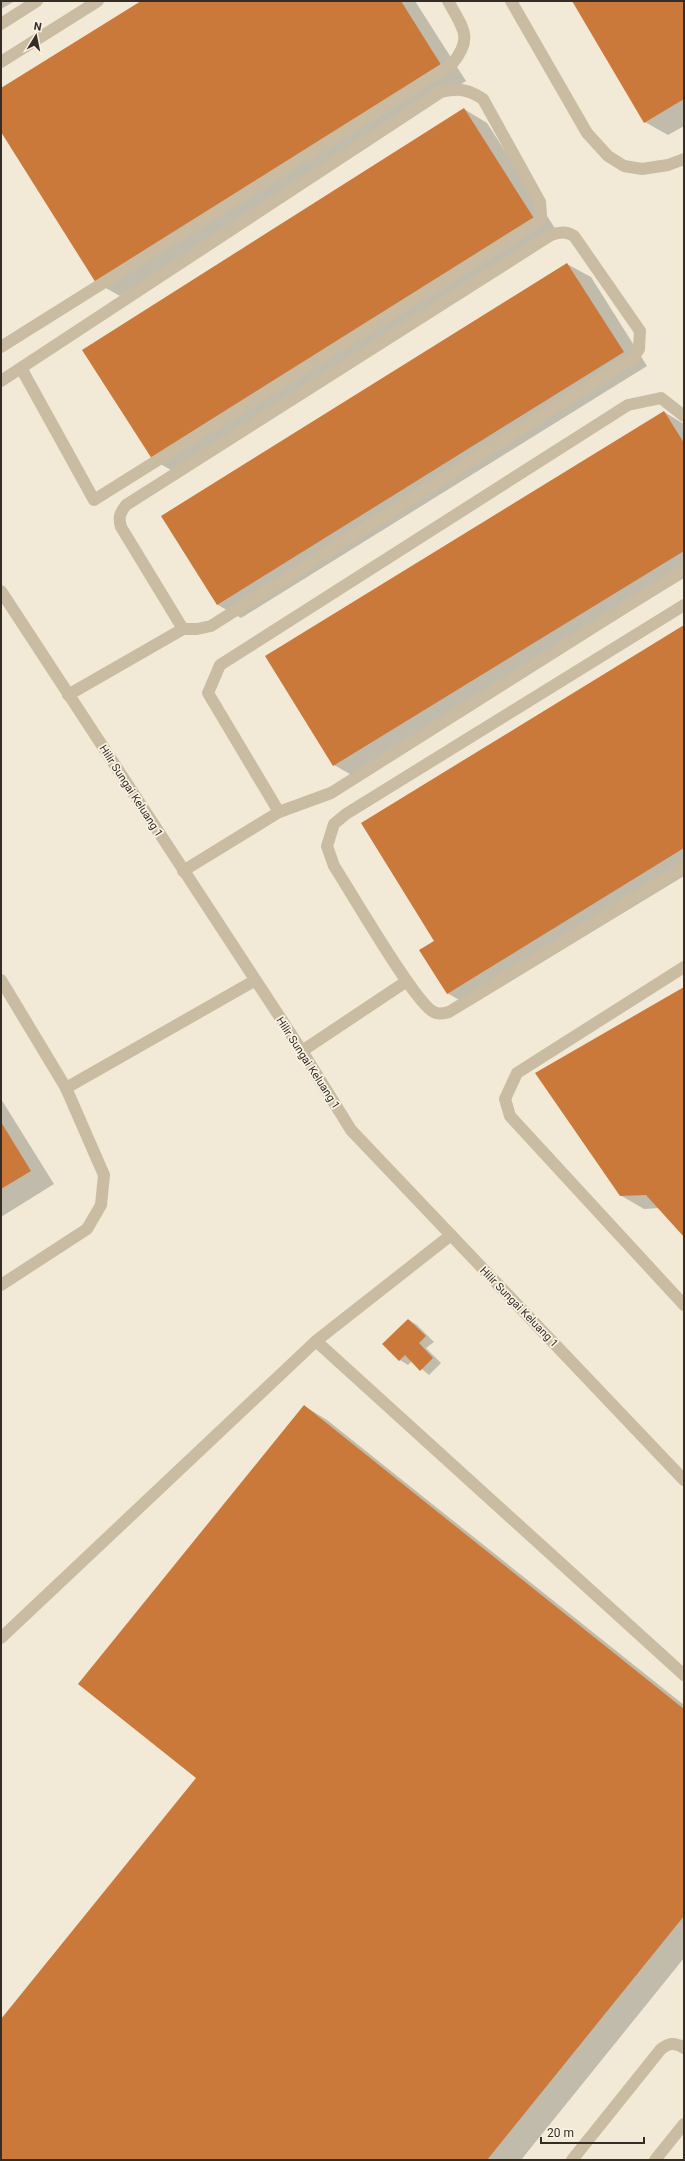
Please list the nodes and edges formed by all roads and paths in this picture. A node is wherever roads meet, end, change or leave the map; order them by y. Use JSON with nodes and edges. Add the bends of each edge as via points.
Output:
{"nodes":[{"id":1,"x":37,"y":1,"type":"edge"},
{"id":2,"x":98,"y":1,"type":"edge"},
{"id":3,"x":448,"y":1,"type":"edge"},
{"id":4,"x":510,"y":1,"type":"edge"},
{"id":5,"x":1,"y":24,"type":"edge"},
{"id":6,"x":1,"y":62,"type":"edge"},
{"id":7,"x":684,"y":159,"type":"edge"},
{"id":8,"x":1,"y":347,"type":"edge"},
{"id":9,"x":21,"y":368,"type":"junction"},
{"id":10,"x":1,"y":381,"type":"edge"},
{"id":11,"x":684,"y":416,"type":"edge"},
{"id":12,"x":684,"y":570,"type":"edge"},
{"id":13,"x":1,"y":592,"type":"edge"},
{"id":14,"x":684,"y":605,"type":"edge"},
{"id":15,"x":183,"y":629,"type":"junction"},
{"id":16,"x":68,"y":695,"type":"junction"},
{"id":17,"x":279,"y":812,"type":"junction"},
{"id":18,"x":684,"y":867,"type":"edge"},
{"id":19,"x":183,"y":871,"type":"junction"},
{"id":20,"x":684,"y":967,"type":"edge"},
{"id":21,"x":1,"y":980,"type":"edge"},
{"id":22,"x":254,"y":981,"type":"junction"},
{"id":23,"x":407,"y":981,"type":"junction"},
{"id":24,"x":302,"y":1051,"type":"junction"},
{"id":25,"x":66,"y":1088,"type":"junction"},
{"id":26,"x":451,"y":1234,"type":"junction"},
{"id":27,"x":1,"y":1285,"type":"edge"},
{"id":28,"x":684,"y":1305,"type":"edge"},
{"id":29,"x":316,"y":1341,"type":"junction"},
{"id":30,"x":684,"y":1480,"type":"edge"},
{"id":31,"x":1,"y":1638,"type":"edge"},
{"id":32,"x":684,"y":1675,"type":"edge"},
{"id":33,"x":684,"y":2048,"type":"edge"},
{"id":34,"x":684,"y":2124,"type":"edge"},
{"id":35,"x":572,"y":2160,"type":"edge"},
{"id":36,"x":655,"y":2160,"type":"edge"}],
"edges":[{"from":1,"to":5,"type":"street"},
{"from":2,"to":6,"type":"street"},
{"from":3,"to":8,"type":"street","via":[[462,26],[465,38],[464,50],[452,64]]},
{"from":4,"to":7,"type":"street","via":[[587,133],[608,156],[624,166],[642,169],[668,165]]},
{"from":9,"to":9,"type":"street","via":[[94,500],[539,221],[542,215],[540,202],[483,99],[471,91],[457,89],[441,92]]},
{"from":9,"to":10,"type":"street"},
{"from":11,"to":17,"type":"street","via":[[661,398],[628,405],[220,664],[208,693]]},
{"from":12,"to":17,"type":"street","via":[[331,792]]},
{"from":13,"to":16,"type":"street","name":"Hilir Sungai Keluang 1"},
{"from":14,"to":23,"type":"street","via":[[346,814],[334,824],[327,846],[334,866]]},
{"from":15,"to":15,"type":"street","via":[[121,526],[119,519],[126,505],[551,235],[568,232],[574,236],[640,330],[639,350],[634,357],[211,626]]},
{"from":15,"to":16,"type":"street"},
{"from":16,"to":19,"type":"street","name":"Hilir Sungai Keluang 1"},
{"from":17,"to":19,"type":"street"},
{"from":18,"to":23,"type":"street","via":[[449,1012],[434,1012]]},
{"from":19,"to":22,"type":"street","name":"Hilir Sungai Keluang 1"},
{"from":20,"to":28,"type":"street","via":[[517,1073],[505,1099],[510,1116]]},
{"from":21,"to":25,"type":"street"},
{"from":22,"to":24,"type":"street","name":"Hilir Sungai Keluang 1"},
{"from":22,"to":25,"type":"street"},
{"from":23,"to":24,"type":"street"},
{"from":24,"to":26,"type":"street","name":"Hilir Sungai Keluang 1","via":[[351,1130]]},
{"from":25,"to":27,"type":"street","via":[[104,1175],[101,1205],[87,1230]]},
{"from":26,"to":29,"type":"street"},
{"from":26,"to":30,"type":"street","name":"Hilir Sungai Keluang 1"},
{"from":29,"to":31,"type":"street"},
{"from":29,"to":32,"type":"street"},
{"from":33,"to":35,"type":"street","via":[[667,2044],[661,2049]]},
{"from":34,"to":36,"type":"street"}]}
